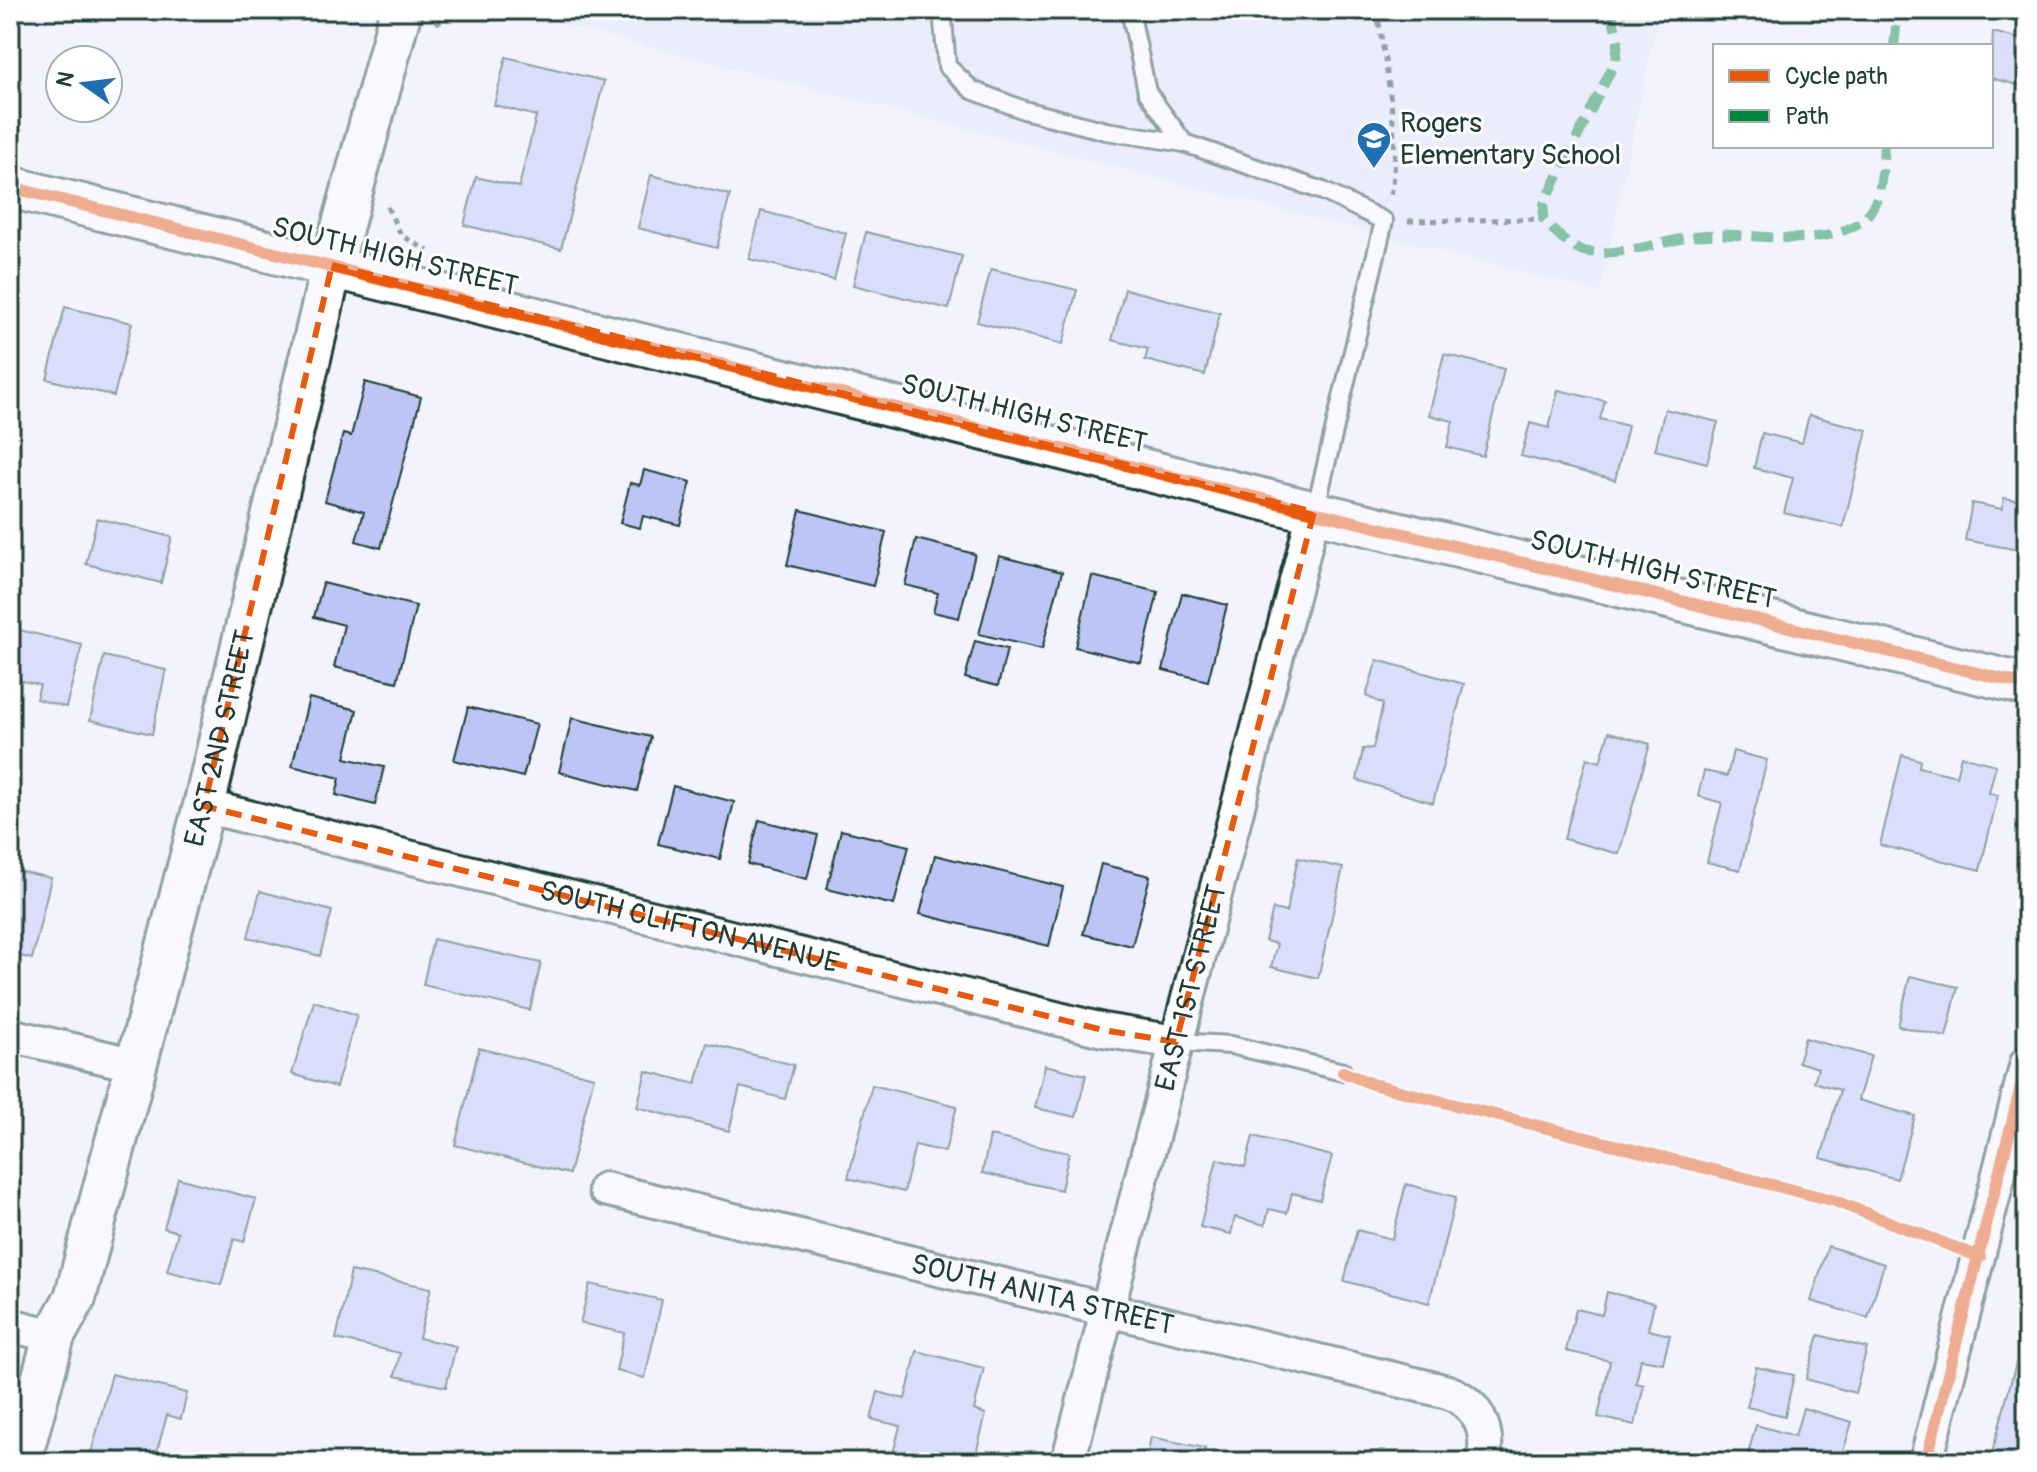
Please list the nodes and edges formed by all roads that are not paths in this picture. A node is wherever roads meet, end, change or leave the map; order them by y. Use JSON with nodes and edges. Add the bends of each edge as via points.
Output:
{"nodes":[{"id":1,"x":401,"y":10,"type":"edge"},
{"id":2,"x":942,"y":10,"type":"edge"},
{"id":3,"x":1130,"y":10,"type":"edge"},
{"id":4,"x":1184,"y":143,"type":"junction"},
{"id":5,"x":10,"y":187,"type":"edge"},
{"id":6,"x":332,"y":265,"type":"junction"},
{"id":7,"x":1314,"y":512,"type":"junction"},
{"id":8,"x":2027,"y":685,"type":"edge"},
{"id":9,"x":204,"y":806,"type":"junction"},
{"id":10,"x":10,"y":1035,"type":"edge"},
{"id":11,"x":1176,"y":1042,"type":"junction"},
{"id":12,"x":2027,"y":1063,"type":"edge"},
{"id":13,"x":136,"y":1065,"type":"junction"},
{"id":14,"x":1343,"y":1072,"type":"dead end"},
{"id":15,"x":605,"y":1189,"type":"dead end"},
{"id":16,"x":1106,"y":1310,"type":"junction"},
{"id":17,"x":10,"y":1325,"type":"edge"},
{"id":18,"x":54,"y":1336,"type":"junction"},
{"id":19,"x":20,"y":1462,"type":"edge"},
{"id":20,"x":1068,"y":1462,"type":"edge"},
{"id":21,"x":1483,"y":1462,"type":"edge"},
{"id":22,"x":1926,"y":1462,"type":"edge"}],
"edges":[{"from":1,"to":6,"type":"street","name":"EAST 2ND STREET"},
{"from":2,"to":4,"type":"lane","via":[[947,66],[972,90],[1106,131]]},
{"from":3,"to":4,"type":"lane","via":[[1147,92]]},
{"from":4,"to":7,"type":"lane","via":[[1323,191],[1384,221]]},
{"from":5,"to":6,"type":"street","name":"SOUTH HIGH STREET"},
{"from":6,"to":7,"type":"street","name":"SOUTH HIGH STREET"},
{"from":6,"to":9,"type":"street","name":"EAST 2ND STREET"},
{"from":7,"to":8,"type":"street","name":"SOUTH HIGH STREET"},
{"from":7,"to":11,"type":"street","name":"EAST 1ST STREET"},
{"from":9,"to":11,"type":"street","name":"SOUTH CLIFTON AVENUE","via":[[1103,1030]]},
{"from":9,"to":13,"type":"street","name":"EAST 2ND STREET"},
{"from":10,"to":13,"type":"street"},
{"from":11,"to":14,"type":"lane","via":[[1231,1045]]},
{"from":11,"to":16,"type":"street","name":"EAST 1ST STREET"},
{"from":12,"to":22,"type":"street"},
{"from":13,"to":18,"type":"street","name":"EAST 2ND STREET","via":[[75,1298]]},
{"from":15,"to":16,"type":"street","name":"SOUTH ANITA STREET"},
{"from":16,"to":20,"type":"street","name":"EAST 1ST STREET"},
{"from":16,"to":21,"type":"street","name":"SOUTH ANITA STREET","via":[[1448,1392],[1475,1408],[1484,1435]]},
{"from":17,"to":18,"type":"street"},
{"from":18,"to":19,"type":"street","name":"EAST 2ND STREET"}]}
